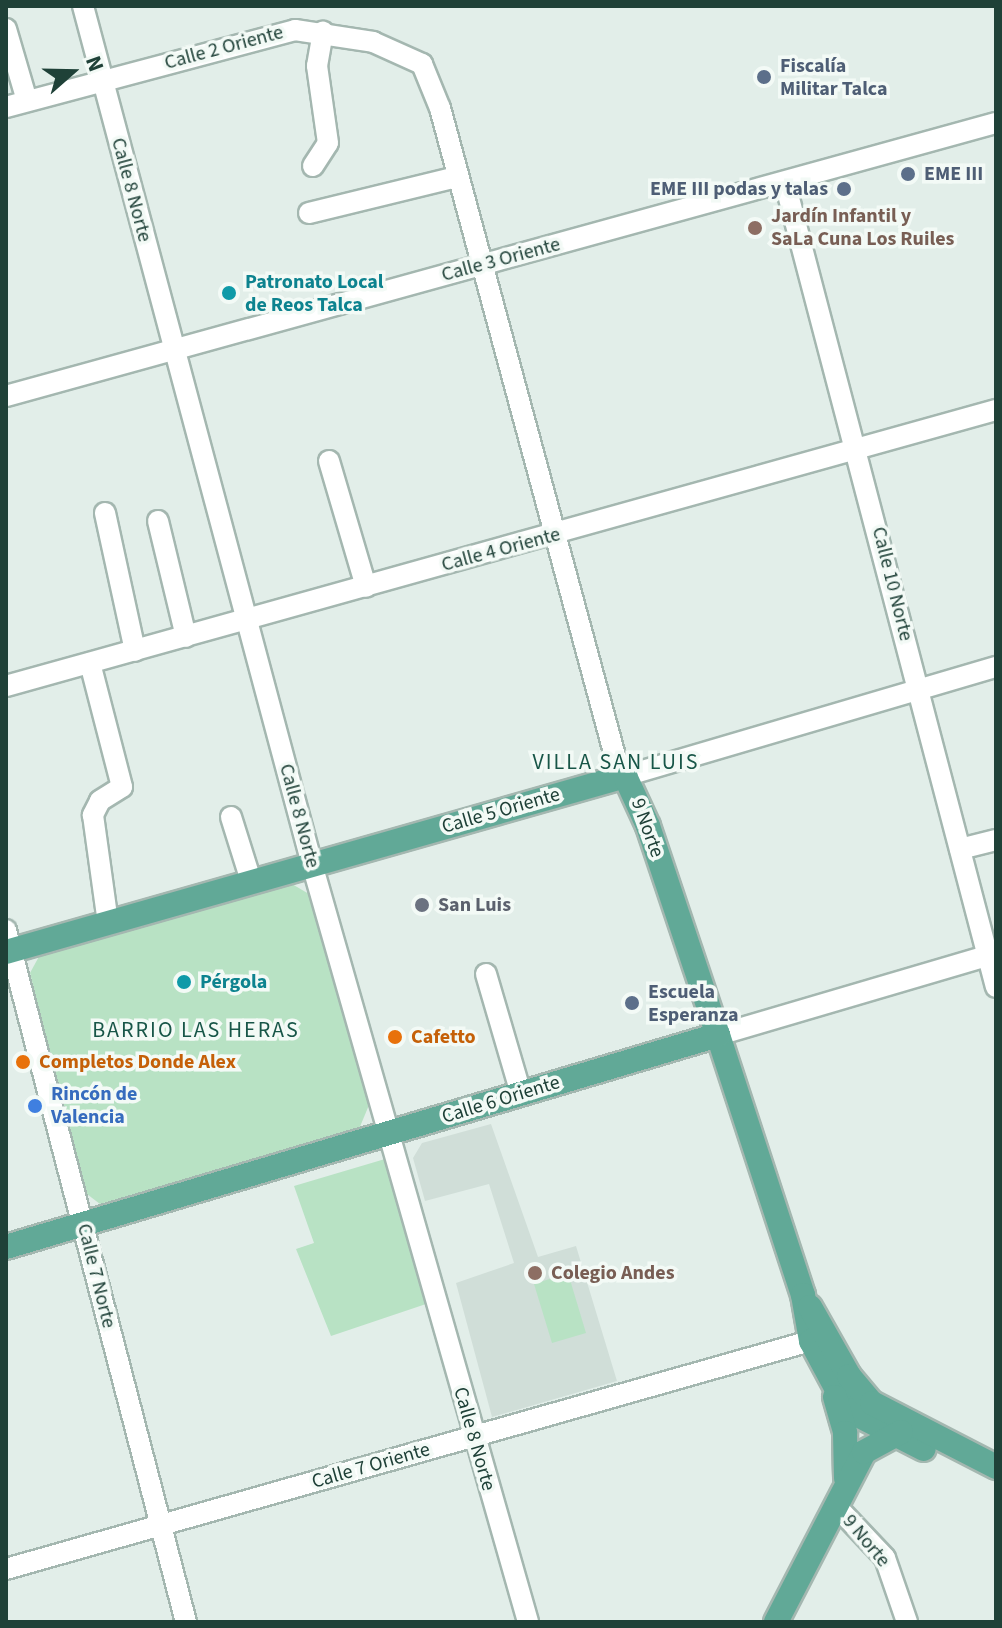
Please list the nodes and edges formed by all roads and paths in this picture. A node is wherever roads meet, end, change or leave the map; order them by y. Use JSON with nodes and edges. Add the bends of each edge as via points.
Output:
{"nodes":[{"id":1,"x":83,"y":6,"type":"edge"},
{"id":2,"x":6,"y":29,"type":"edge"},
{"id":3,"x":323,"y":32,"type":"junction"},
{"id":4,"x":102,"y":81,"type":"junction"},
{"id":5,"x":27,"y":101,"type":"junction"},
{"id":6,"x":6,"y":107,"type":"edge"},
{"id":7,"x":996,"y":123,"type":"edge"},
{"id":8,"x":313,"y":166,"type":"dead end"},
{"id":9,"x":457,"y":177,"type":"junction"},
{"id":10,"x":785,"y":183,"type":"junction"},
{"id":11,"x":309,"y":213,"type":"dead end"},
{"id":12,"x":482,"y":265,"type":"junction"},
{"id":13,"x":173,"y":350,"type":"junction"},
{"id":14,"x":6,"y":396,"type":"edge"},
{"id":15,"x":996,"y":410,"type":"edge"},
{"id":16,"x":859,"y":449,"type":"junction"},
{"id":17,"x":329,"y":461,"type":"dead end"},
{"id":18,"x":105,"y":513,"type":"dead end"},
{"id":19,"x":158,"y":521,"type":"dead end"},
{"id":20,"x":554,"y":535,"type":"junction"},
{"id":21,"x":366,"y":587,"type":"junction"},
{"id":22,"x":246,"y":620,"type":"junction"},
{"id":23,"x":186,"y":637,"type":"junction"},
{"id":24,"x":135,"y":651,"type":"junction"},
{"id":25,"x":90,"y":663,"type":"junction"},
{"id":26,"x":996,"y":667,"type":"edge"},
{"id":27,"x":6,"y":686,"type":"edge"},
{"id":28,"x":918,"y":690,"type":"junction"},
{"id":29,"x":625,"y":776,"type":"junction"},
{"id":30,"x":231,"y":817,"type":"dead end"},
{"id":31,"x":996,"y":840,"type":"edge"},
{"id":32,"x":960,"y":849,"type":"junction"},
{"id":33,"x":312,"y":864,"type":"junction"},
{"id":34,"x":251,"y":881,"type":"junction"},
{"id":35,"x":108,"y":923,"type":"junction"},
{"id":36,"x":8,"y":944,"type":"edge"},
{"id":37,"x":992,"y":954,"type":"edge"},
{"id":38,"x":486,"y":974,"type":"dead end"},
{"id":39,"x":996,"y":987,"type":"edge"},
{"id":40,"x":718,"y":1035,"type":"junction"},
{"id":41,"x":521,"y":1094,"type":"junction"},
{"id":42,"x":389,"y":1133,"type":"junction"},
{"id":43,"x":82,"y":1225,"type":"junction"},
{"id":44,"x":6,"y":1247,"type":"edge"},
{"id":45,"x":819,"y":1338,"type":"junction"},
{"id":46,"x":841,"y":1381,"type":"junction"},
{"id":47,"x":858,"y":1418,"type":"junction"},
{"id":48,"x":890,"y":1434,"type":"junction"},
{"id":49,"x":473,"y":1437,"type":"junction"},
{"id":50,"x":923,"y":1441,"type":"junction"},
{"id":51,"x":858,"y":1463,"type":"junction"},
{"id":52,"x":995,"y":1465,"type":"edge"},
{"id":53,"x":841,"y":1497,"type":"junction"},
{"id":54,"x":160,"y":1525,"type":"junction"},
{"id":55,"x":6,"y":1569,"type":"edge"},
{"id":56,"x":186,"y":1622,"type":"edge"},
{"id":57,"x":528,"y":1622,"type":"edge"},
{"id":58,"x":776,"y":1622,"type":"edge"},
{"id":59,"x":907,"y":1622,"type":"edge"}],
"edges":[{"from":1,"to":4,"type":"street","name":"Calle 8 Norte"},
{"from":2,"to":5,"type":"street"},
{"from":3,"to":4,"type":"street","name":"Calle 2 Oriente","via":[[268,35]]},
{"from":3,"to":8,"type":"street","via":[[317,66],[328,143]]},
{"from":3,"to":9,"type":"street","name":"Calle 2 Oriente","via":[[373,42],[422,64],[435,91]]},
{"from":4,"to":5,"type":"street","name":"Calle 2 Oriente"},
{"from":4,"to":13,"type":"street","name":"Calle 8 Norte"},
{"from":5,"to":6,"type":"street","name":"Calle 2 Oriente"},
{"from":7,"to":10,"type":"street","name":"Calle 3 Oriente"},
{"from":9,"to":11,"type":"street"},
{"from":9,"to":12,"type":"street","name":"Calle 2 Oriente"},
{"from":10,"to":12,"type":"street","name":"Calle 3 Oriente"},
{"from":10,"to":16,"type":"street","name":"Calle 10 Norte"},
{"from":12,"to":13,"type":"street","name":"Calle 3 Oriente"},
{"from":12,"to":20,"type":"street","name":"9 Norte"},
{"from":13,"to":14,"type":"street","name":"Calle 3 Oriente"},
{"from":13,"to":22,"type":"street","name":"Calle 8 Norte"},
{"from":15,"to":16,"type":"street","name":"Calle 4 Oriente"},
{"from":16,"to":20,"type":"street","name":"Calle 4 Oriente"},
{"from":16,"to":28,"type":"street","name":"Calle 10 Norte"},
{"from":17,"to":21,"type":"street"},
{"from":18,"to":24,"type":"street"},
{"from":19,"to":23,"type":"street"},
{"from":20,"to":21,"type":"street","name":"Calle 4 Oriente"},
{"from":20,"to":29,"type":"street","name":"9 Norte"},
{"from":21,"to":22,"type":"street","name":"Calle 4 Oriente"},
{"from":22,"to":23,"type":"street","name":"Calle 4 Oriente"},
{"from":22,"to":33,"type":"street","name":"Calle 8 Norte"},
{"from":23,"to":24,"type":"street","name":"Calle 4 Oriente"},
{"from":24,"to":25,"type":"street","name":"Calle 4 Oriente"},
{"from":25,"to":27,"type":"street","name":"Calle 4 Oriente"},
{"from":25,"to":35,"type":"street","via":[[122,787],[100,801],[93,815]]},
{"from":26,"to":28,"type":"street","name":"Calle 5 Oriente"},
{"from":28,"to":29,"type":"street","name":"Calle 5 Oriente"},
{"from":28,"to":32,"type":"street","name":"Calle 10 Norte"},
{"from":29,"to":33,"type":"main road","name":"Calle 5 Oriente"},
{"from":29,"to":40,"type":"main road","name":"9 Norte","via":[[648,826]]},
{"from":30,"to":34,"type":"street"},
{"from":31,"to":32,"type":"street"},
{"from":32,"to":37,"type":"street","name":"Calle 10 Norte"},
{"from":33,"to":34,"type":"main road","name":"Calle 5 Oriente"},
{"from":33,"to":42,"type":"street","name":"Calle 8 Norte"},
{"from":34,"to":35,"type":"main road","name":"Calle 5 Oriente"},
{"from":35,"to":36,"type":"main road","name":"Calle 5 Oriente"},
{"from":36,"to":43,"type":"street","name":"Calle 7 Norte"},
{"from":37,"to":39,"type":"street","name":"Calle 10 Norte"},
{"from":37,"to":40,"type":"street","name":"Calle 6 Oriente"},
{"from":38,"to":41,"type":"street"},
{"from":40,"to":41,"type":"main road","name":"Calle 6 Oriente"},
{"from":40,"to":45,"type":"main road","name":"9 Norte"},
{"from":41,"to":42,"type":"main road","name":"Calle 6 Oriente"},
{"from":42,"to":43,"type":"main road","name":"Calle 6 Oriente"},
{"from":42,"to":49,"type":"street","name":"Calle 8 Norte"},
{"from":43,"to":44,"type":"main road","name":"Calle 6 Oriente"},
{"from":43,"to":54,"type":"street","name":"Calle 7 Norte"},
{"from":45,"to":46,"type":"main road","name":"9 Norte"},
{"from":45,"to":49,"type":"street","name":"Calle 7 Oriente"},
{"from":46,"to":47,"type":"main road"},
{"from":46,"to":50,"type":"main road"},
{"from":46,"to":53,"type":"main road"},
{"from":47,"to":48,"type":"main road"},
{"from":47,"to":51,"type":"main road"},
{"from":48,"to":50,"type":"main road"},
{"from":48,"to":51,"type":"main road","via":[[864,1452]]},
{"from":49,"to":54,"type":"street","name":"Calle 7 Oriente"},
{"from":49,"to":57,"type":"street","name":"Calle 8 Norte"},
{"from":50,"to":52,"type":"main road"},
{"from":50,"to":53,"type":"main road","via":[[873,1461]]},
{"from":51,"to":53,"type":"main road"},
{"from":53,"to":58,"type":"main road"},
{"from":53,"to":59,"type":"street","name":"9 Norte","via":[[885,1558]]},
{"from":54,"to":55,"type":"street","name":"Calle 7 Oriente"},
{"from":54,"to":56,"type":"street","name":"Calle 7 Norte"}]}
